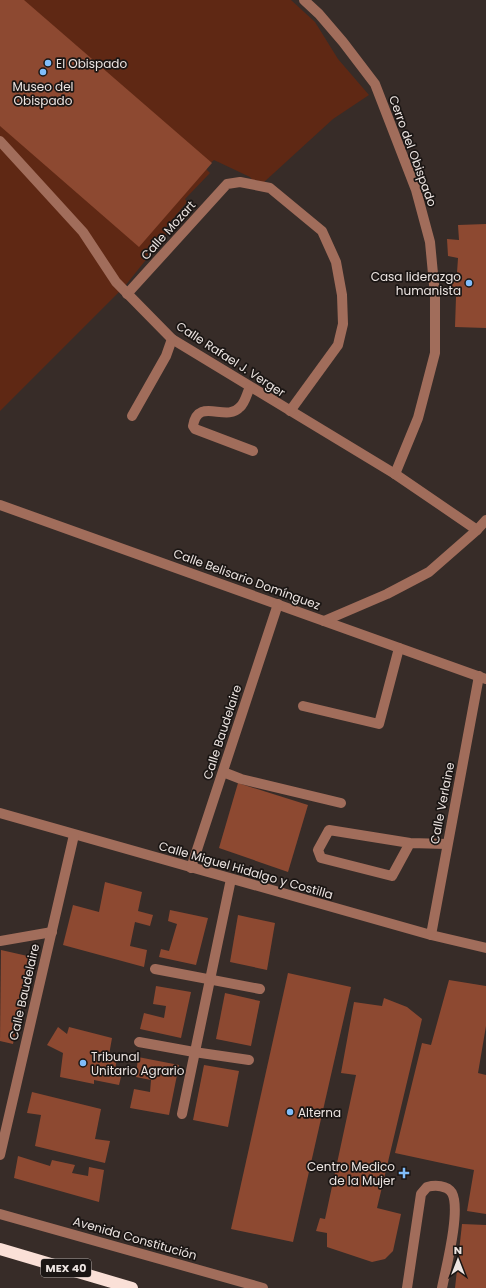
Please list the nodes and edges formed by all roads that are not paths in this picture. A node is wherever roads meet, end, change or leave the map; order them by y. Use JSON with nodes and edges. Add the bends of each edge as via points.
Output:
{"nodes":[{"id":1,"x":304,"y":0,"type":"edge"},
{"id":2,"x":0,"y":141,"type":"edge"},
{"id":3,"x":127,"y":294,"type":"junction"},
{"id":4,"x":172,"y":339,"type":"junction"},
{"id":5,"x":250,"y":387,"type":"junction"},
{"id":6,"x":290,"y":411,"type":"junction"},
{"id":7,"x":132,"y":416,"type":"dead end"},
{"id":8,"x":253,"y":451,"type":"dead end"},
{"id":9,"x":395,"y":474,"type":"junction"},
{"id":10,"x":0,"y":505,"type":"edge"},
{"id":11,"x":486,"y":520,"type":"edge"},
{"id":12,"x":477,"y":530,"type":"junction"},
{"id":13,"x":278,"y":604,"type":"junction"},
{"id":14,"x":324,"y":621,"type":"junction"},
{"id":15,"x":399,"y":648,"type":"junction"},
{"id":16,"x":483,"y":678,"type":"edge"},
{"id":17,"x":302,"y":706,"type":"dead end"},
{"id":18,"x":223,"y":772,"type":"junction"},
{"id":19,"x":341,"y":803,"type":"dead end"},
{"id":20,"x":0,"y":813,"type":"edge"},
{"id":21,"x":74,"y":835,"type":"junction"},
{"id":22,"x":410,"y":842,"type":"junction"},
{"id":23,"x":447,"y":844,"type":"junction"},
{"id":24,"x":191,"y":868,"type":"junction"},
{"id":25,"x":231,"y":879,"type":"junction"},
{"id":26,"x":52,"y":932,"type":"junction"},
{"id":27,"x":431,"y":935,"type":"junction"},
{"id":28,"x":0,"y":940,"type":"edge"},
{"id":29,"x":486,"y":948,"type":"edge"},
{"id":30,"x":155,"y":969,"type":"dead end"},
{"id":31,"x":209,"y":979,"type":"junction"},
{"id":32,"x":260,"y":989,"type":"dead end"},
{"id":33,"x":139,"y":1042,"type":"dead end"},
{"id":34,"x":194,"y":1052,"type":"junction"},
{"id":35,"x":249,"y":1060,"type":"dead end"},
{"id":36,"x":182,"y":1114,"type":"dead end"},
{"id":37,"x":0,"y":1155,"type":"edge"},
{"id":38,"x":0,"y":1214,"type":"edge"},
{"id":39,"x":0,"y":1249,"type":"edge"},
{"id":40,"x":132,"y":1288,"type":"edge"},
{"id":41,"x":263,"y":1288,"type":"edge"},
{"id":42,"x":407,"y":1288,"type":"edge"},
{"id":43,"x":442,"y":1288,"type":"edge"}],
"edges":[{"from":1,"to":9,"type":"street","name":"Cerro del Obispado","via":[[320,14],[375,84],[416,190],[430,242],[435,295],[435,353],[418,418]]},
{"from":2,"to":3,"type":"street","name":"Calle Rafael J. Verger","via":[[83,232],[116,282]]},
{"from":3,"to":4,"type":"street","name":"Calle Rafael J. Verger"},
{"from":3,"to":6,"type":"street","name":"Calle Mozart","via":[[227,184],[240,182],[270,188],[322,231],[336,262],[342,295],[343,324],[338,345]]},
{"from":4,"to":5,"type":"street","name":"Calle Rafael J. Verger"},
{"from":4,"to":7,"type":"street","via":[[166,356]]},
{"from":5,"to":6,"type":"street","name":"Calle Rafael J. Verger"},
{"from":5,"to":8,"type":"street","via":[[240,407],[229,413],[206,410],[200,412],[193,426],[195,430]]},
{"from":6,"to":9,"type":"street","name":"Calle Rafael J. Verger"},
{"from":9,"to":12,"type":"street","name":"Calle Rafael J. Verger"},
{"from":10,"to":13,"type":"street","name":"Calle Belisario Domínguez"},
{"from":11,"to":12,"type":"street"},
{"from":12,"to":14,"type":"street","via":[[429,572],[387,594]]},
{"from":13,"to":14,"type":"street","name":"Calle Belisario Domínguez"},
{"from":13,"to":18,"type":"street","name":"Calle Baudelaire"},
{"from":14,"to":15,"type":"street","name":"Calle Belisario Domínguez"},
{"from":15,"to":16,"type":"street","name":"Calle Belisario Domínguez"},
{"from":15,"to":17,"type":"street","via":[[379,724]]},
{"from":16,"to":23,"type":"street","name":"Calle Verlaine"},
{"from":18,"to":19,"type":"street","via":[[241,779]]},
{"from":18,"to":24,"type":"street","name":"Calle Baudelaire"},
{"from":20,"to":21,"type":"street","name":"Calle Miguel Hidalgo y Costilla"},
{"from":21,"to":24,"type":"street","name":"Calle Miguel Hidalgo y Costilla"},
{"from":21,"to":26,"type":"street","name":"Calle Baudelaire"},
{"from":22,"to":22,"type":"street","via":[[392,876],[321,858],[318,850],[329,830]]},
{"from":22,"to":23,"type":"street"},
{"from":23,"to":27,"type":"street","name":"Calle Verlaine"},
{"from":24,"to":25,"type":"street","name":"Calle Miguel Hidalgo y Costilla"},
{"from":25,"to":27,"type":"street","name":"Calle Miguel Hidalgo y Costilla"},
{"from":25,"to":31,"type":"street"},
{"from":26,"to":28,"type":"street"},
{"from":26,"to":37,"type":"street","name":"Calle Baudelaire"},
{"from":27,"to":29,"type":"street","name":"Calle Miguel Hidalgo y Costilla"},
{"from":30,"to":31,"type":"street"},
{"from":31,"to":32,"type":"street"},
{"from":31,"to":34,"type":"street"},
{"from":33,"to":34,"type":"street"},
{"from":34,"to":35,"type":"street"},
{"from":34,"to":36,"type":"street"},
{"from":38,"to":41,"type":"street","name":"Avenida Constitución"},
{"from":39,"to":40,"type":"highway","number":"MEX 40"},
{"from":42,"to":43,"type":"street","via":[[421,1194],[426,1187],[442,1186],[451,1192],[455,1214]]}]}
